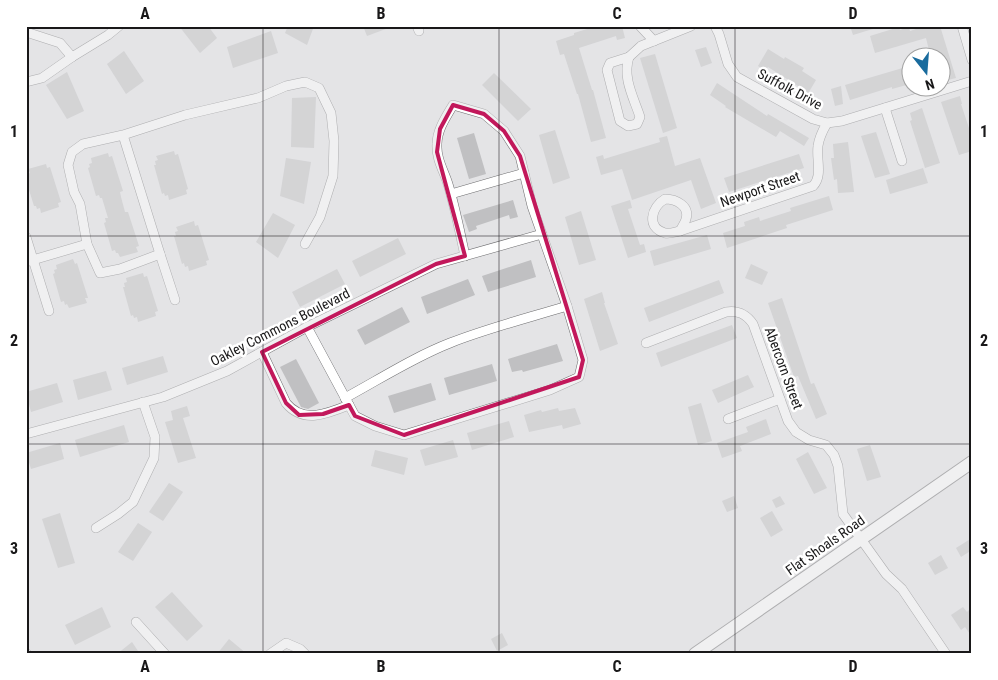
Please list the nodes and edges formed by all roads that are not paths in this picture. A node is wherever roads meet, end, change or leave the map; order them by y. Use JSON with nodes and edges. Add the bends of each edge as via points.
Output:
{"nodes":[{"id":1,"x":119,"y":26,"type":"edge"},
{"id":2,"x":640,"y":26,"type":"edge"},
{"id":3,"x":690,"y":26,"type":"edge"},
{"id":4,"x":715,"y":26,"type":"edge"},
{"id":5,"x":962,"y":26,"type":"edge"},
{"id":6,"x":26,"y":32,"type":"edge"},
{"id":7,"x":654,"y":41,"type":"junction"},
{"id":8,"x":72,"y":56,"type":"junction"},
{"id":9,"x":629,"y":58,"type":"junction"},
{"id":10,"x":972,"y":60,"type":"edge"},
{"id":11,"x":972,"y":81,"type":"edge"},
{"id":12,"x":26,"y":82,"type":"edge"},
{"id":13,"x":885,"y":108,"type":"junction"},
{"id":14,"x":827,"y":123,"type":"junction"},
{"id":15,"x":123,"y":135,"type":"junction"},
{"id":16,"x":902,"y":161,"type":"dead end"},
{"id":17,"x":524,"y":173,"type":"junction"},
{"id":18,"x":451,"y":194,"type":"junction"},
{"id":19,"x":680,"y":231,"type":"dead end"},
{"id":20,"x":542,"y":234,"type":"junction"},
{"id":21,"x":26,"y":237,"type":"edge"},
{"id":22,"x":87,"y":244,"type":"junction"},
{"id":23,"x":305,"y":244,"type":"dead end"},
{"id":24,"x":160,"y":254,"type":"junction"},
{"id":25,"x":465,"y":256,"type":"junction"},
{"id":26,"x":30,"y":261,"type":"edge"},
{"id":27,"x":175,"y":300,"type":"dead end"},
{"id":28,"x":567,"y":306,"type":"junction"},
{"id":29,"x":49,"y":311,"type":"dead end"},
{"id":30,"x":307,"y":327,"type":"junction"},
{"id":31,"x":646,"y":342,"type":"dead end"},
{"id":32,"x":262,"y":352,"type":"junction"},
{"id":33,"x":780,"y":399,"type":"junction"},
{"id":34,"x":347,"y":401,"type":"junction"},
{"id":35,"x":143,"y":402,"type":"junction"},
{"id":36,"x":728,"y":419,"type":"dead end"},
{"id":37,"x":26,"y":434,"type":"edge"},
{"id":38,"x":972,"y":462,"type":"edge"},
{"id":39,"x":96,"y":528,"type":"dead end"},
{"id":40,"x":860,"y":539,"type":"junction"},
{"id":41,"x":136,"y":622,"type":"dead end"},
{"id":42,"x":165,"y":654,"type":"edge"},
{"id":43,"x":270,"y":654,"type":"edge"},
{"id":44,"x":305,"y":654,"type":"edge"},
{"id":45,"x":695,"y":654,"type":"edge"},
{"id":46,"x":946,"y":654,"type":"edge"}],
"edges":[{"from":1,"to":8,"type":"street"},
{"from":2,"to":7,"type":"street"},
{"from":3,"to":7,"type":"street"},
{"from":4,"to":14,"type":"street","name":"Suffolk Drive","via":[[728,64],[738,77],[813,119]]},
{"from":5,"to":10,"type":"street"},
{"from":6,"to":8,"type":"street","via":[[60,43]]},
{"from":7,"to":9,"type":"street","via":[[641,46]]},
{"from":8,"to":12,"type":"street","via":[[42,78]]},
{"from":9,"to":9,"type":"street","via":[[626,76],[640,117],[637,124],[628,126],[620,120],[607,70],[610,63]]},
{"from":11,"to":13,"type":"street","name":"Suffolk Drive"},
{"from":13,"to":14,"type":"street","name":"Suffolk Drive"},
{"from":13,"to":16,"type":"street"},
{"from":14,"to":19,"type":"street","name":"Newport Street","via":[[818,143],[818,176],[813,186]]},
{"from":15,"to":22,"type":"street","via":[[83,144],[72,152],[68,165],[80,204]]},
{"from":15,"to":23,"type":"street","via":[[185,115],[258,98],[286,86],[304,82],[319,88],[331,113],[333,176],[320,217]]},
{"from":15,"to":24,"type":"street"},
{"from":17,"to":18,"type":"street"},
{"from":17,"to":18,"type":"street","via":[[520,156],[504,131],[484,114],[452,105],[436,142]]},
{"from":17,"to":20,"type":"street"},
{"from":18,"to":25,"type":"street"},
{"from":20,"to":25,"type":"street","name":"Oakley Commons Boulevard"},
{"from":20,"to":28,"type":"street"},
{"from":21,"to":26,"type":"street"},
{"from":22,"to":24,"type":"street","via":[[100,273]]},
{"from":22,"to":26,"type":"street"},
{"from":24,"to":27,"type":"street"},
{"from":25,"to":30,"type":"street","name":"Oakley Commons Boulevard","via":[[436,264]]},
{"from":26,"to":29,"type":"street"},
{"from":28,"to":34,"type":"street","via":[[448,343],[397,369]]},
{"from":28,"to":34,"type":"street","via":[[583,360],[580,377],[550,390],[404,435],[355,416]]},
{"from":30,"to":32,"type":"street","name":"Oakley Commons Boulevard"},
{"from":30,"to":34,"type":"street"},
{"from":31,"to":33,"type":"street","name":"Abercorn Street","via":[[726,312],[741,313],[753,324]]},
{"from":32,"to":34,"type":"street","via":[[286,403],[299,415],[323,414]]},
{"from":32,"to":35,"type":"street","name":"Oakley Commons Boulevard","via":[[227,371]]},
{"from":33,"to":36,"type":"street"},
{"from":33,"to":40,"type":"street","name":"Abercorn Street","via":[[796,432],[808,440],[826,445],[834,455],[843,514]]},
{"from":35,"to":37,"type":"street","name":"Oakley Commons Boulevard"},
{"from":35,"to":39,"type":"street","via":[[155,437],[154,458],[133,502]]},
{"from":38,"to":40,"type":"street","name":"Flat Shoals Road"},
{"from":40,"to":45,"type":"street","name":"Flat Shoals Road"},
{"from":40,"to":46,"type":"street","name":"Abercorn Street","via":[[886,574],[902,589]]},
{"from":41,"to":42,"type":"street"},
{"from":43,"to":44,"type":"street","via":[[286,643]]}]}
